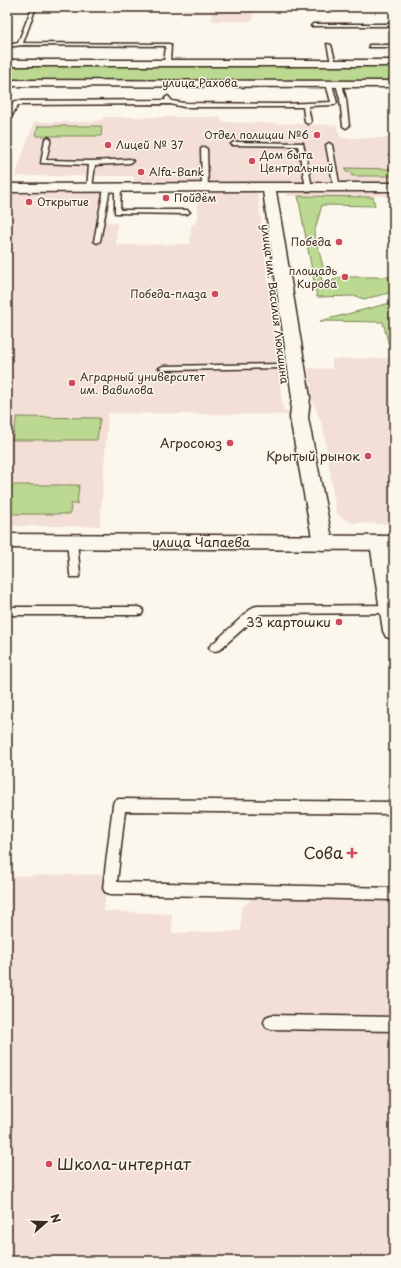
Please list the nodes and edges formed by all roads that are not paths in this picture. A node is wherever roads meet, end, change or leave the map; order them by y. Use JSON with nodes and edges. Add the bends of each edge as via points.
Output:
{"nodes":[{"id":1,"x":34,"y":7,"type":"edge"},
{"id":2,"x":313,"y":25,"type":"dead end"},
{"id":3,"x":394,"y":25,"type":"edge"},
{"id":4,"x":20,"y":44,"type":"junction"},
{"id":5,"x":330,"y":45,"type":"dead end"},
{"id":6,"x":7,"y":46,"type":"edge"},
{"id":7,"x":371,"y":46,"type":"dead end"},
{"id":8,"x":394,"y":46,"type":"edge"},
{"id":9,"x":7,"y":63,"type":"edge"},
{"id":10,"x":167,"y":63,"type":"junction"},
{"id":11,"x":334,"y":63,"type":"junction"},
{"id":12,"x":394,"y":63,"type":"edge"},
{"id":13,"x":7,"y":83,"type":"edge"},
{"id":14,"x":334,"y":84,"type":"junction"},
{"id":15,"x":394,"y":84,"type":"edge"},
{"id":16,"x":305,"y":104,"type":"junction"},
{"id":17,"x":7,"y":119,"type":"edge"},
{"id":18,"x":308,"y":122,"type":"dead end"},
{"id":19,"x":346,"y":126,"type":"dead end"},
{"id":20,"x":48,"y":140,"type":"dead end"},
{"id":21,"x":234,"y":144,"type":"dead end"},
{"id":22,"x":329,"y":145,"type":"dead end"},
{"id":23,"x":204,"y":149,"type":"dead end"},
{"id":24,"x":130,"y":161,"type":"dead end"},
{"id":25,"x":92,"y":163,"type":"junction"},
{"id":26,"x":7,"y":188,"type":"edge"},
{"id":27,"x":89,"y":188,"type":"junction"},
{"id":28,"x":112,"y":188,"type":"junction"},
{"id":29,"x":205,"y":188,"type":"junction"},
{"id":30,"x":265,"y":188,"type":"junction"},
{"id":31,"x":309,"y":188,"type":"junction"},
{"id":32,"x":337,"y":188,"type":"junction"},
{"id":33,"x":394,"y":188,"type":"edge"},
{"id":34,"x":187,"y":212,"type":"dead end"},
{"id":35,"x":97,"y":241,"type":"dead end"},
{"id":36,"x":283,"y":366,"type":"junction"},
{"id":37,"x":163,"y":368,"type":"dead end"},
{"id":38,"x":299,"y":418,"type":"junction"},
{"id":39,"x":7,"y":541,"type":"edge"},
{"id":40,"x":72,"y":541,"type":"junction"},
{"id":41,"x":323,"y":543,"type":"junction"},
{"id":42,"x":387,"y":543,"type":"edge"},
{"id":43,"x":75,"y":574,"type":"dead end"},
{"id":44,"x":72,"y":603,"type":"dead end"},
{"id":45,"x":391,"y":609,"type":"junction"},
{"id":46,"x":7,"y":611,"type":"edge"},
{"id":47,"x":62,"y":611,"type":"junction"},
{"id":48,"x":138,"y":611,"type":"dead end"},
{"id":49,"x":394,"y":631,"type":"edge"},
{"id":50,"x":215,"y":647,"type":"dead end"},
{"id":51,"x":394,"y":808,"type":"edge"},
{"id":52,"x":394,"y":894,"type":"edge"},
{"id":53,"x":270,"y":1022,"type":"dead end"},
{"id":54,"x":394,"y":1024,"type":"edge"}],
"edges":[{"from":1,"to":4,"type":"lane"},
{"from":2,"to":3,"type":"lane"},
{"from":4,"to":6,"type":"lane"},
{"from":4,"to":10,"type":"lane","via":[[169,45]]},
{"from":5,"to":11,"type":"lane"},
{"from":7,"to":8,"type":"lane"},
{"from":9,"to":10,"type":"street","name":"улица Рахова"},
{"from":10,"to":11,"type":"street","name":"улица Рахова"},
{"from":11,"to":12,"type":"street","name":"улица Рахова"},
{"from":13,"to":14,"type":"street","name":"улица Рахова","via":[[169,87]]},
{"from":14,"to":15,"type":"street","name":"улица Рахова"},
{"from":14,"to":16,"type":"lane","via":[[334,103]]},
{"from":14,"to":19,"type":"lane","via":[[343,99]]},
{"from":16,"to":17,"type":"lane","via":[[184,106],[169,100],[16,103]]},
{"from":16,"to":18,"type":"lane"},
{"from":20,"to":25,"type":"lane","via":[[43,162]]},
{"from":21,"to":31,"type":"lane","via":[[301,144]]},
{"from":22,"to":32,"type":"lane"},
{"from":23,"to":29,"type":"lane"},
{"from":24,"to":25,"type":"lane"},
{"from":25,"to":27,"type":"lane"},
{"from":26,"to":27,"type":"street"},
{"from":27,"to":28,"type":"street"},
{"from":28,"to":29,"type":"street"},
{"from":28,"to":34,"type":"lane","via":[[117,212]]},
{"from":28,"to":35,"type":"lane"},
{"from":29,"to":30,"type":"street"},
{"from":30,"to":31,"type":"street"},
{"from":30,"to":36,"type":"street","name":"улица им. Василия Люкшина"},
{"from":30,"to":38,"type":"street","name":"улица им. Василия Люкшина","via":[[301,397]]},
{"from":31,"to":32,"type":"street"},
{"from":32,"to":33,"type":"street"},
{"from":36,"to":37,"type":"lane"},
{"from":36,"to":38,"type":"street","name":"улица им. Василия Люкшина","via":[[287,398]]},
{"from":38,"to":41,"type":"street","name":"улица им. Василия Люкшина"},
{"from":39,"to":40,"type":"street","name":"улица Чапаева"},
{"from":40,"to":41,"type":"street","name":"улица Чапаева"},
{"from":40,"to":43,"type":"lane"},
{"from":41,"to":42,"type":"street","name":"улица Чапаева"},
{"from":42,"to":45,"type":"street"},
{"from":44,"to":47,"type":"lane"},
{"from":45,"to":49,"type":"street"},
{"from":45,"to":50,"type":"lane","via":[[257,610]]},
{"from":46,"to":47,"type":"lane"},
{"from":47,"to":48,"type":"lane"},
{"from":51,"to":52,"type":"lane","via":[[119,805],[110,888]]},
{"from":53,"to":54,"type":"lane"}]}
